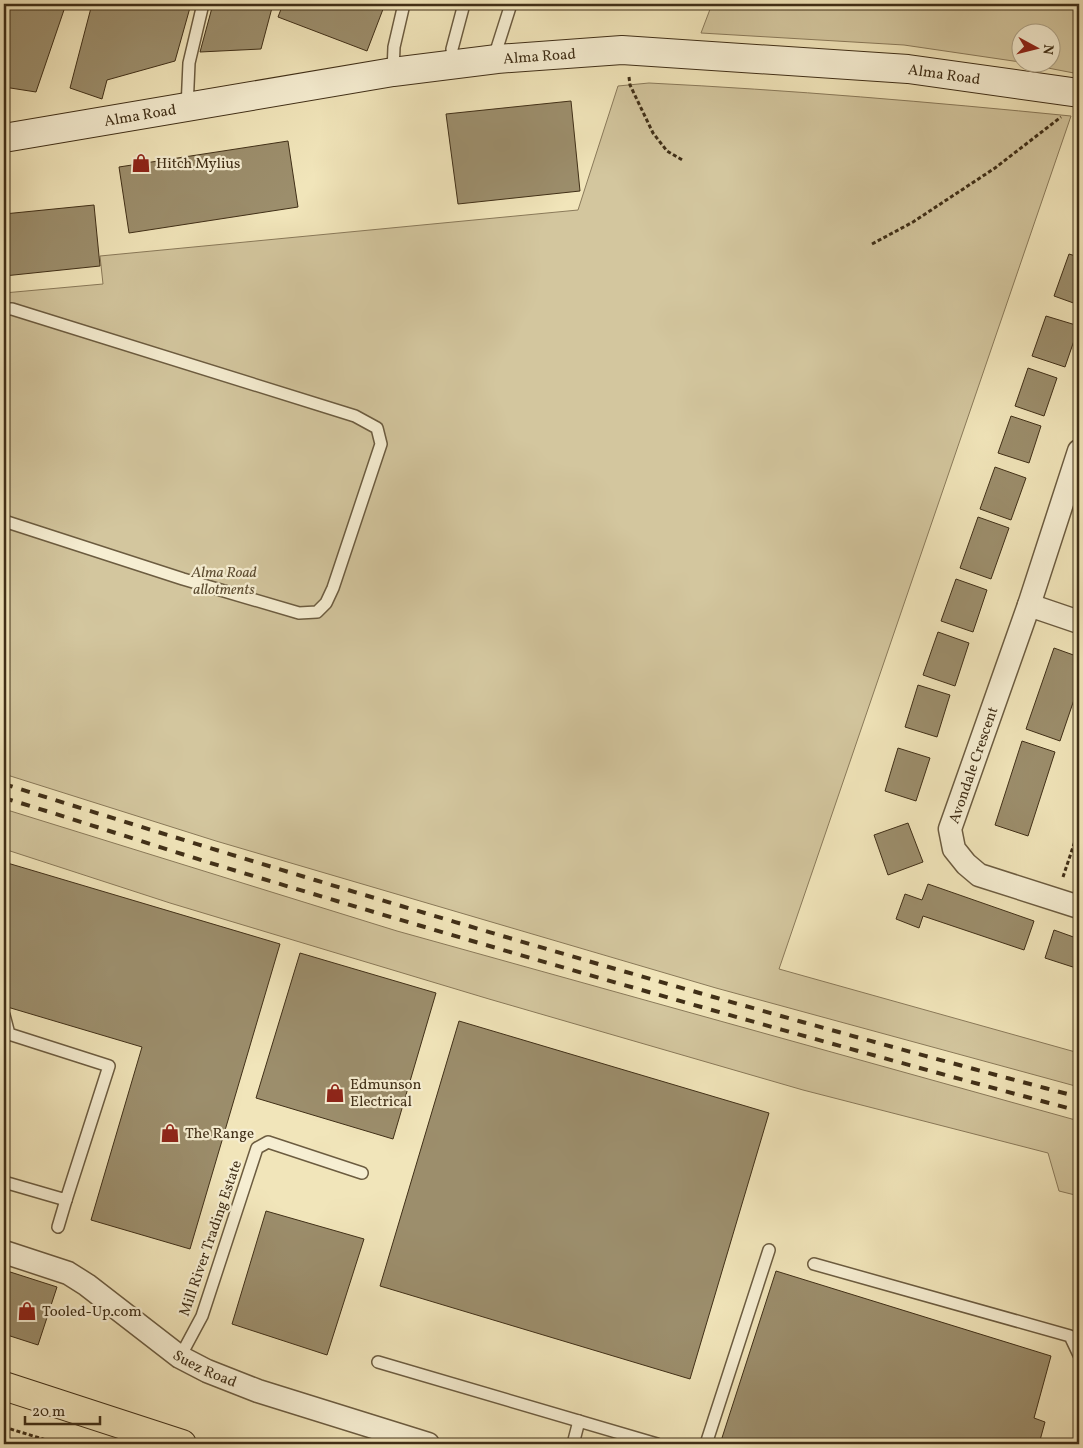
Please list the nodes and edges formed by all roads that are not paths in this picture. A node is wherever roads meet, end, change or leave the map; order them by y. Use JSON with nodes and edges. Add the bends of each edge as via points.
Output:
{"nodes":[{"id":1,"x":203,"y":4,"type":"edge"},
{"id":2,"x":404,"y":4,"type":"edge"},
{"id":3,"x":464,"y":4,"type":"edge"},
{"id":4,"x":511,"y":4,"type":"edge"},
{"id":5,"x":497,"y":59,"type":"junction"},
{"id":6,"x":453,"y":64,"type":"junction"},
{"id":7,"x":393,"y":72,"type":"junction"},
{"id":8,"x":1075,"y":92,"type":"edge"},
{"id":9,"x":187,"y":108,"type":"junction"},
{"id":10,"x":4,"y":138,"type":"edge"},
{"id":11,"x":4,"y":309,"type":"edge"},
{"id":12,"x":1079,"y":451,"type":"edge"},
{"id":13,"x":4,"y":521,"type":"edge"},
{"id":14,"x":1029,"y":605,"type":"junction"},
{"id":15,"x":1079,"y":622,"type":"edge"},
{"id":16,"x":1079,"y":906,"type":"edge"},
{"id":17,"x":4,"y":1015,"type":"edge"},
{"id":18,"x":362,"y":1173,"type":"dead end"},
{"id":19,"x":4,"y":1182,"type":"edge"},
{"id":20,"x":66,"y":1200,"type":"junction"},
{"id":21,"x":58,"y":1228,"type":"dead end"},
{"id":22,"x":770,"y":1250,"type":"dead end"},
{"id":23,"x":4,"y":1252,"type":"edge"},
{"id":24,"x":814,"y":1264,"type":"dead end"},
{"id":25,"x":1079,"y":1355,"type":"edge"},
{"id":26,"x":180,"y":1357,"type":"junction"},
{"id":27,"x":378,"y":1362,"type":"dead end"},
{"id":28,"x":4,"y":1386,"type":"edge"},
{"id":29,"x":580,"y":1422,"type":"junction"},
{"id":30,"x":182,"y":1444,"type":"edge"},
{"id":31,"x":428,"y":1444,"type":"edge"},
{"id":32,"x":573,"y":1444,"type":"edge"},
{"id":33,"x":657,"y":1444,"type":"edge"},
{"id":34,"x":706,"y":1444,"type":"edge"}],
"edges":[{"from":1,"to":9,"type":"lane","via":[[189,63]]},
{"from":2,"to":7,"type":"lane","via":[[394,47]]},
{"from":3,"to":6,"type":"lane","via":[[452,49]]},
{"from":4,"to":5,"type":"lane"},
{"from":5,"to":6,"type":"street","name":"Alma Road"},
{"from":5,"to":8,"type":"street","name":"Alma Road","via":[[622,50],[908,69]]},
{"from":6,"to":7,"type":"street","name":"Alma Road"},
{"from":7,"to":9,"type":"street","name":"Alma Road"},
{"from":9,"to":10,"type":"street","name":"Alma Road"},
{"from":11,"to":13,"type":"lane","via":[[355,416],[377,428],[381,444],[333,588],[318,612],[299,613]]},
{"from":12,"to":14,"type":"street","name":"Avondale Crescent"},
{"from":14,"to":15,"type":"street"},
{"from":14,"to":16,"type":"street","name":"Avondale Crescent","via":[[950,829],[954,848],[979,875]]},
{"from":17,"to":20,"type":"lane","via":[[9,1034],[109,1066]]},
{"from":18,"to":26,"type":"lane","name":"Mill River Trading Estate","via":[[268,1142],[257,1148],[202,1316]]},
{"from":19,"to":20,"type":"lane"},
{"from":20,"to":21,"type":"lane"},
{"from":22,"to":34,"type":"lane"},
{"from":23,"to":26,"type":"street","name":"Suez Road","via":[[68,1273]]},
{"from":24,"to":25,"type":"lane","via":[[1070,1336]]},
{"from":26,"to":31,"type":"street","name":"Suez Road","via":[[258,1391]]},
{"from":27,"to":29,"type":"lane"},
{"from":28,"to":30,"type":"main road"},
{"from":29,"to":32,"type":"lane"},
{"from":29,"to":33,"type":"lane"}]}
